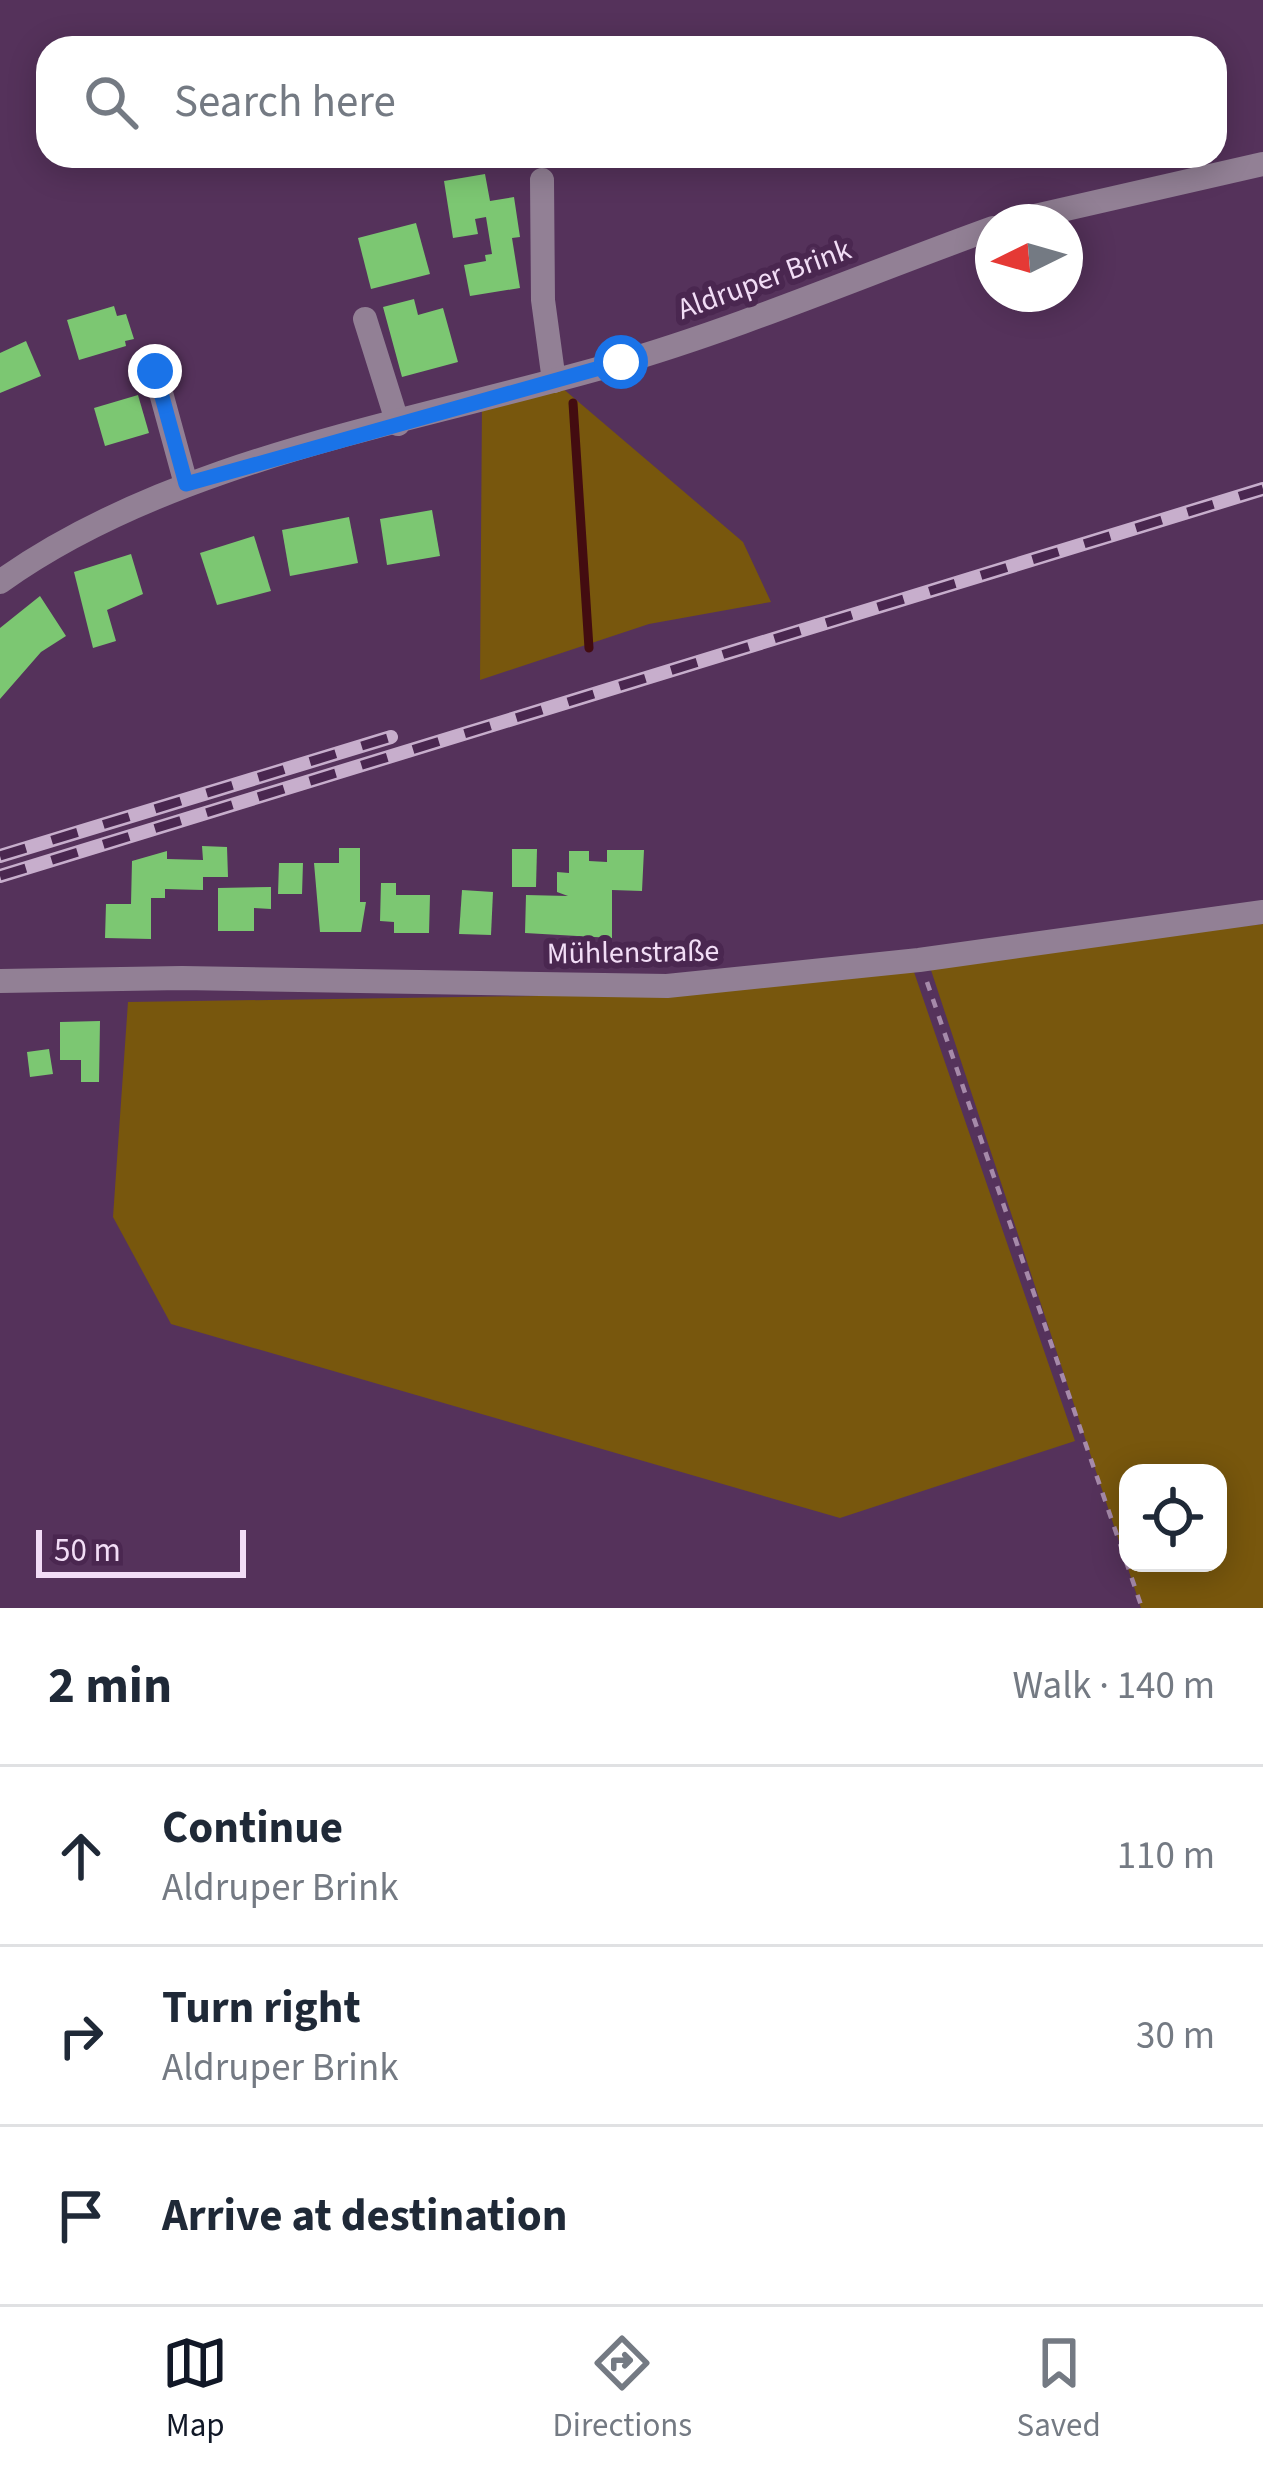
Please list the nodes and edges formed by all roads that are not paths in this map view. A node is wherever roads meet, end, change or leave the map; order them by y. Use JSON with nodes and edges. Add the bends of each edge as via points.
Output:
{"nodes":[{"id":1,"x":1263,"y":164,"type":"edge"},
{"id":2,"x":542,"y":180,"type":"dead end"},
{"id":3,"x":1083,"y":205,"type":"edge"},
{"id":4,"x":975,"y":234,"type":"edge"},
{"id":5,"x":365,"y":319,"type":"dead end"},
{"id":6,"x":155,"y":371,"type":"dead end"},
{"id":7,"x":554,"y":381,"type":"junction"},
{"id":8,"x":398,"y":424,"type":"junction"},
{"id":9,"x":186,"y":484,"type":"junction"},
{"id":10,"x":0,"y":582,"type":"edge"},
{"id":11,"x":1263,"y":912,"type":"edge"},
{"id":12,"x":0,"y":981,"type":"edge"}],
"edges":[{"from":1,"to":3,"type":"street"},
{"from":2,"to":7,"type":"street","via":[[543,300]]},
{"from":4,"to":7,"type":"street","name":"Aldruper Brink"},
{"from":5,"to":8,"type":"street"},
{"from":6,"to":9,"type":"street"},
{"from":7,"to":8,"type":"street","name":"Aldruper Brink"},
{"from":8,"to":9,"type":"street","name":"Aldruper Brink"},
{"from":9,"to":10,"type":"street","name":"Aldruper Brink","via":[[46,548]]},
{"from":11,"to":12,"type":"street","name":"Mühlenstraße","via":[[667,986]]}]}
